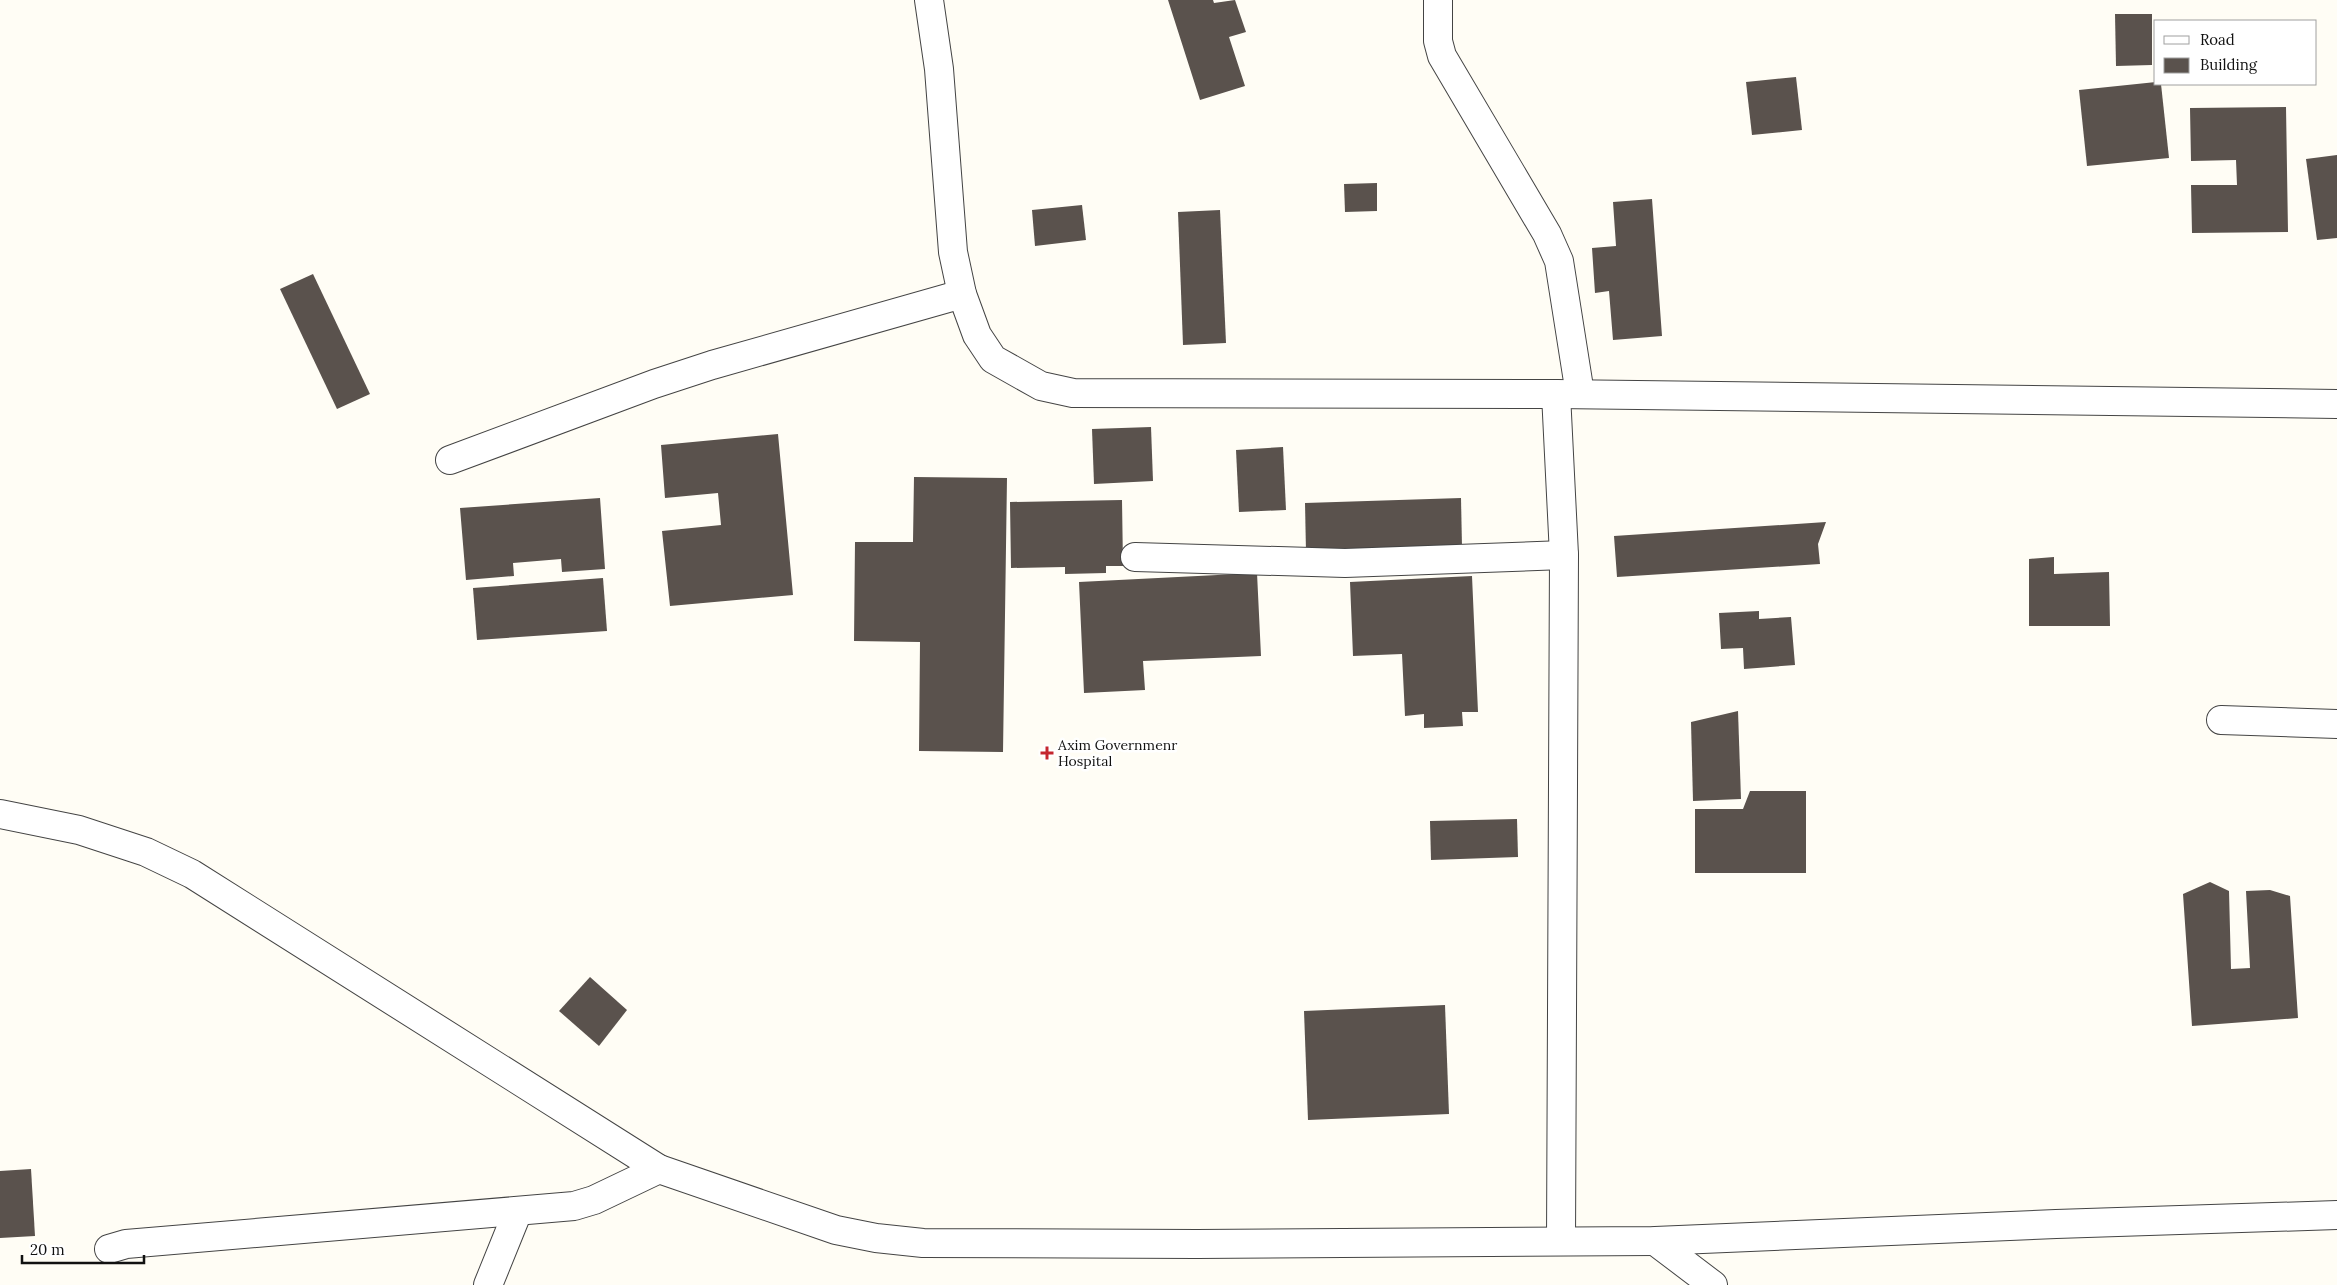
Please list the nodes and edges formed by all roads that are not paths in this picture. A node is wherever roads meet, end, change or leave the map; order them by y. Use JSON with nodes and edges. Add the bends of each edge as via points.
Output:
{"nodes":[{"id":1,"x":929,"y":0,"type":"edge"},
{"id":2,"x":1438,"y":0,"type":"edge"},
{"id":3,"x":962,"y":294,"type":"junction"},
{"id":4,"x":1568,"y":394,"type":"junction"},
{"id":5,"x":2337,"y":404,"type":"edge"},
{"id":6,"x":450,"y":460,"type":"dead end"},
{"id":7,"x":1564,"y":556,"type":"junction"},
{"id":8,"x":1135,"y":557,"type":"dead end"},
{"id":9,"x":2221,"y":720,"type":"dead end"},
{"id":10,"x":2337,"y":724,"type":"edge"},
{"id":11,"x":0,"y":814,"type":"edge"},
{"id":12,"x":659,"y":1169,"type":"junction"},
{"id":13,"x":518,"y":1211,"type":"junction"},
{"id":14,"x":2337,"y":1215,"type":"edge"},
{"id":15,"x":1561,"y":1240,"type":"junction"},
{"id":16,"x":1655,"y":1242,"type":"junction"},
{"id":17,"x":109,"y":1249,"type":"dead end"},
{"id":18,"x":488,"y":1285,"type":"edge"},
{"id":19,"x":1712,"y":1285,"type":"edge"}],
"edges":[{"from":1,"to":3,"type":"street","via":[[939,69],[952,252]]},
{"from":2,"to":4,"type":"street","via":[[1438,40],[1442,56],[1547,234],[1559,261]]},
{"from":3,"to":4,"type":"street","via":[[977,335],[993,359],[1041,386],[1073,393]]},
{"from":3,"to":6,"type":"street","via":[[696,370]]},
{"from":4,"to":5,"type":"street"},
{"from":4,"to":7,"type":"street"},
{"from":7,"to":8,"type":"street","via":[[1345,563]]},
{"from":7,"to":15,"type":"street"},
{"from":9,"to":10,"type":"street"},
{"from":11,"to":12,"type":"street","via":[[79,830],[146,852],[192,874]]},
{"from":12,"to":13,"type":"street","via":[[574,1206]]},
{"from":12,"to":15,"type":"street","via":[[836,1230],[923,1243]]},
{"from":13,"to":17,"type":"street","via":[[126,1244]]},
{"from":13,"to":18,"type":"street"},
{"from":14,"to":16,"type":"street","via":[[2046,1224]]},
{"from":15,"to":16,"type":"street"},
{"from":16,"to":19,"type":"street"}]}
